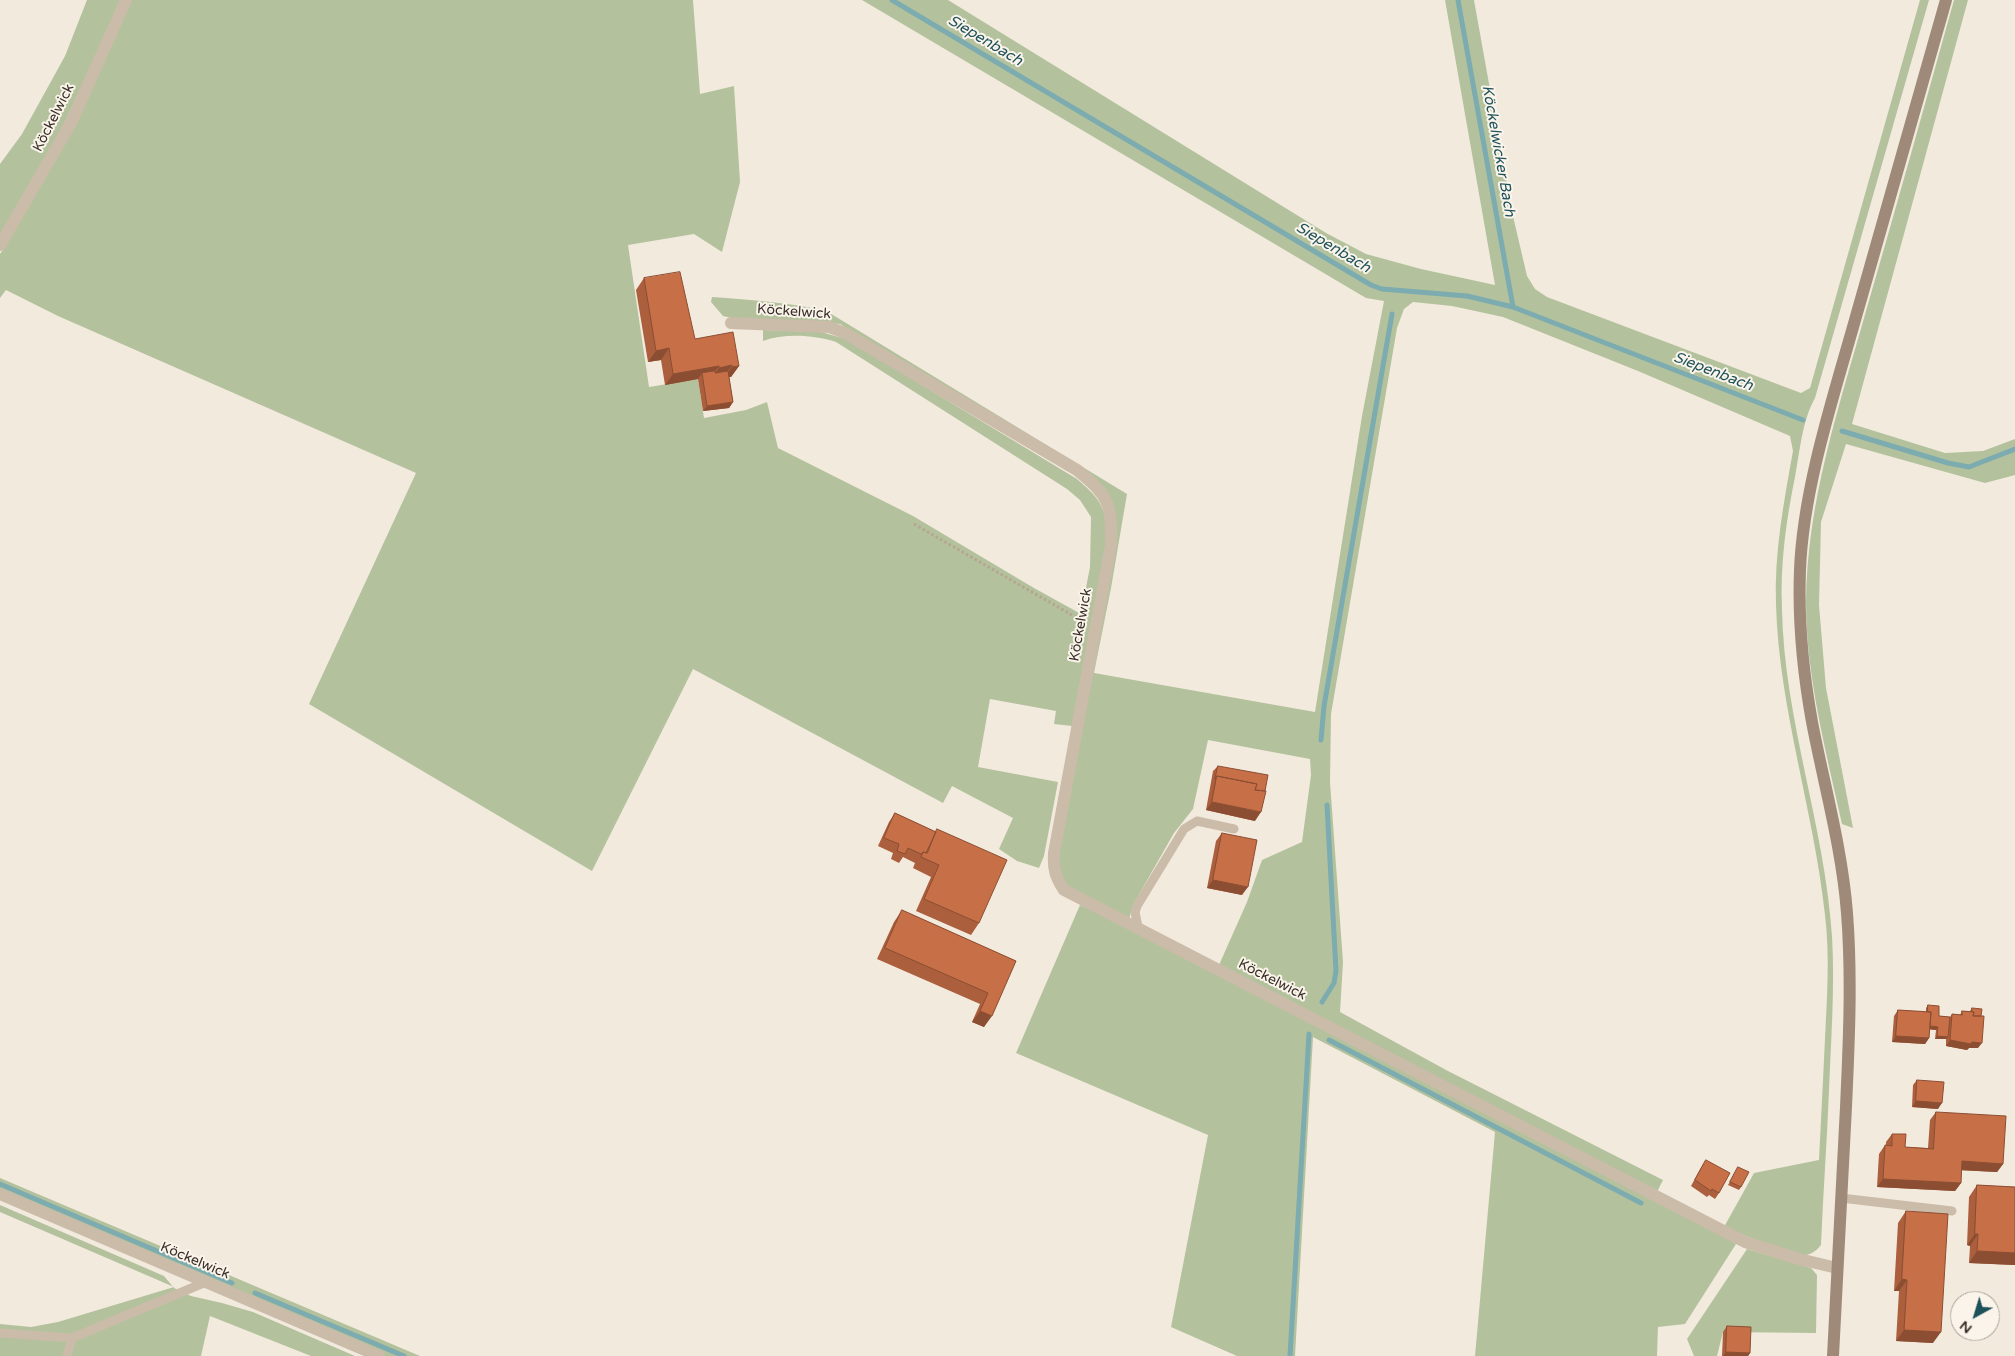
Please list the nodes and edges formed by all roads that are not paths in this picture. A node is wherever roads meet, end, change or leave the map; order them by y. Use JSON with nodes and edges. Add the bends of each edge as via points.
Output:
{"nodes":[{"id":1,"x":126,"y":0,"type":"edge"},
{"id":2,"x":1946,"y":0,"type":"edge"},
{"id":3,"x":0,"y":245,"type":"edge"},
{"id":4,"x":731,"y":324,"type":"dead end"},
{"id":5,"x":1234,"y":829,"type":"dead end"},
{"id":6,"x":1138,"y":928,"type":"junction"},
{"id":7,"x":0,"y":1194,"type":"edge"},
{"id":8,"x":1841,"y":1198,"type":"junction"},
{"id":9,"x":1952,"y":1211,"type":"dead end"},
{"id":10,"x":1837,"y":1268,"type":"junction"},
{"id":11,"x":206,"y":1282,"type":"junction"},
{"id":12,"x":0,"y":1333,"type":"edge"},
{"id":13,"x":72,"y":1338,"type":"junction"},
{"id":14,"x":67,"y":1356,"type":"edge"},
{"id":15,"x":379,"y":1356,"type":"edge"},
{"id":16,"x":1833,"y":1356,"type":"edge"}],
"edges":[{"from":1,"to":3,"type":"street","name":"Köckelwick","via":[[71,123]]},
{"from":2,"to":8,"type":"main road","via":[[1833,397],[1806,507],[1800,568],[1800,621],[1805,673],[1847,910],[1849,1025]]},
{"from":4,"to":6,"type":"street","name":"Köckelwick","via":[[829,327],[845,333],[1077,470],[1096,486],[1109,503],[1111,545],[1053,866],[1064,890]]},
{"from":5,"to":6,"type":"lane","via":[[1196,821],[1184,830],[1137,906]]},
{"from":6,"to":10,"type":"street","name":"Köckelwick","via":[[1745,1242]]},
{"from":7,"to":11,"type":"street","name":"Köckelwick"},
{"from":8,"to":9,"type":"lane"},
{"from":8,"to":10,"type":"main road"},
{"from":10,"to":16,"type":"main road"},
{"from":11,"to":13,"type":"lane"},
{"from":11,"to":15,"type":"street","name":"Köckelwick"},
{"from":12,"to":13,"type":"lane"},
{"from":13,"to":14,"type":"lane"}]}
